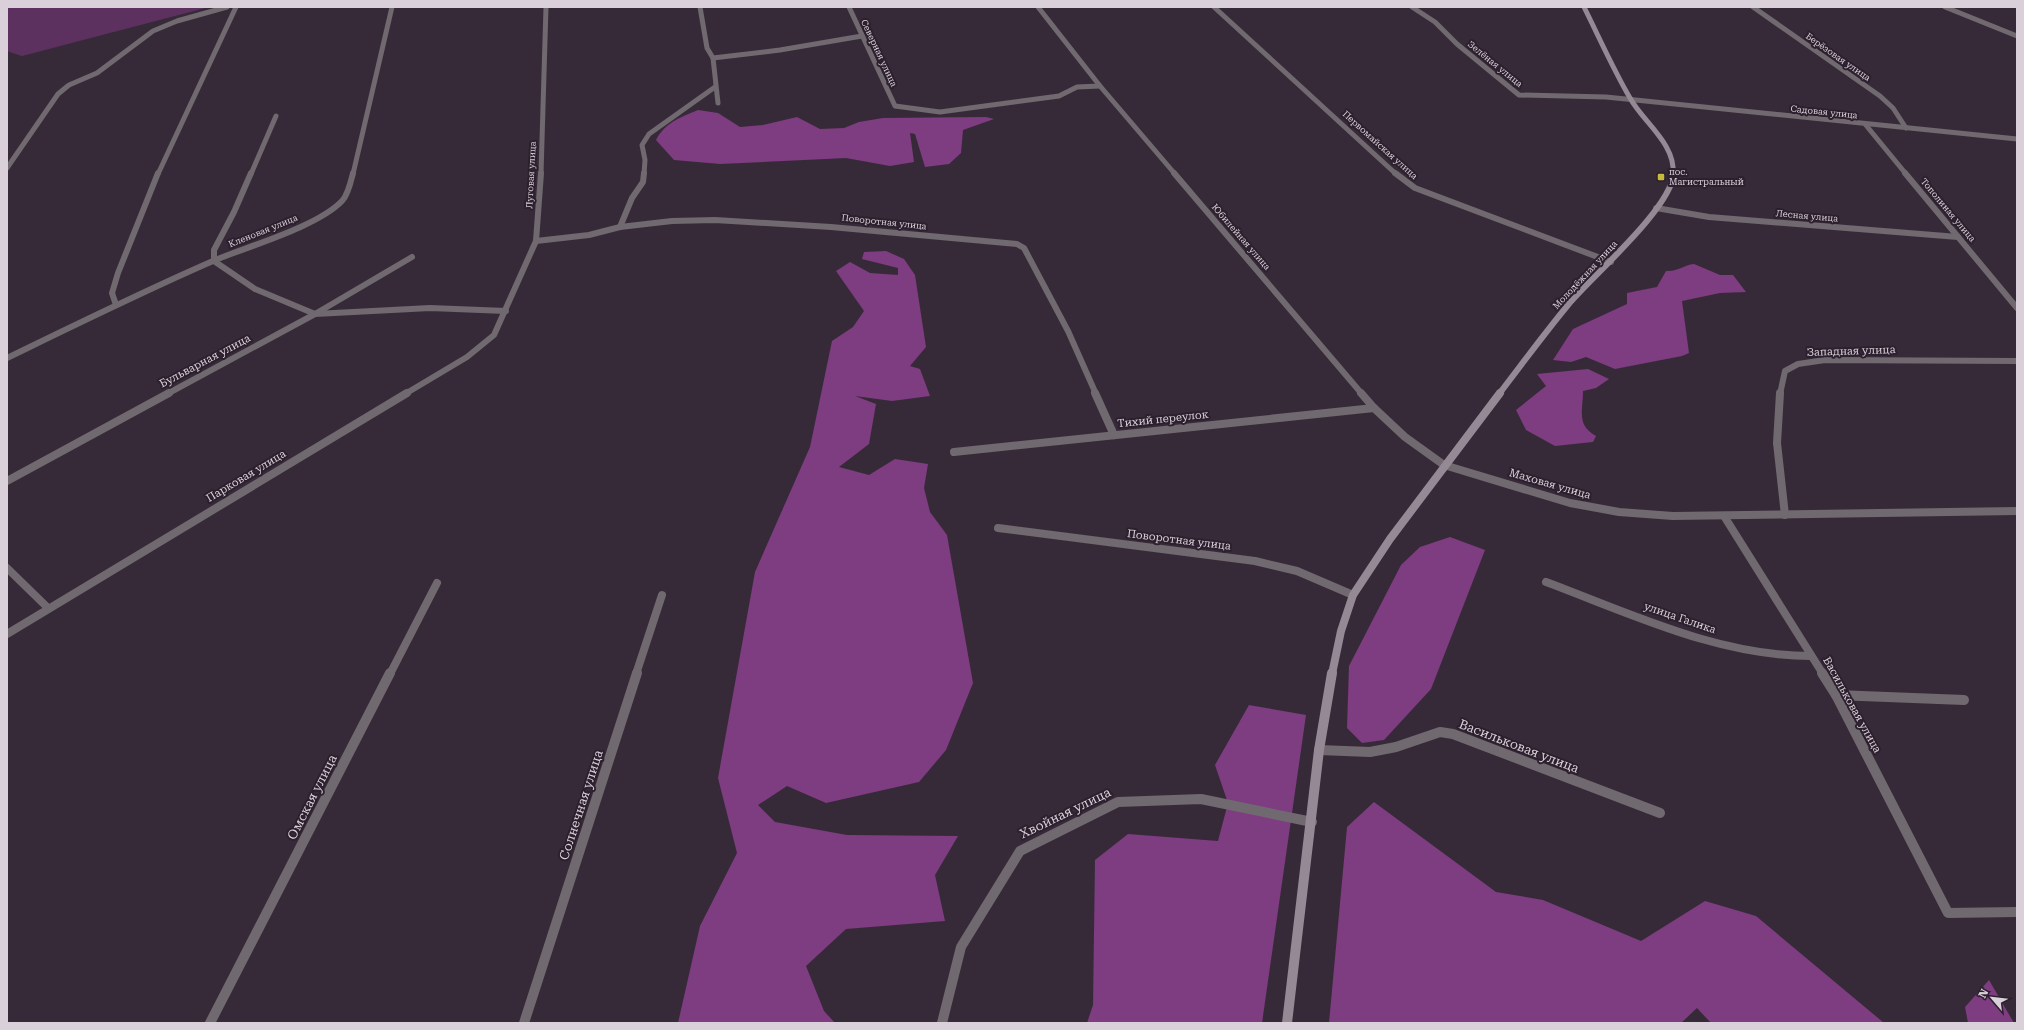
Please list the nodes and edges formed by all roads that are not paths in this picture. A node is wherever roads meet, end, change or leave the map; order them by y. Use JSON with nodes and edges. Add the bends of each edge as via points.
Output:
{"nodes":[{"id":1,"x":227,"y":7,"type":"edge"},
{"id":2,"x":236,"y":7,"type":"edge"},
{"id":3,"x":392,"y":7,"type":"edge"},
{"id":4,"x":546,"y":7,"type":"edge"},
{"id":5,"x":700,"y":7,"type":"edge"},
{"id":6,"x":849,"y":7,"type":"edge"},
{"id":7,"x":1038,"y":7,"type":"edge"},
{"id":8,"x":1214,"y":7,"type":"edge"},
{"id":9,"x":1412,"y":7,"type":"edge"},
{"id":10,"x":1584,"y":7,"type":"edge"},
{"id":11,"x":1753,"y":7,"type":"edge"},
{"id":12,"x":1945,"y":7,"type":"edge"},
{"id":13,"x":862,"y":36,"type":"junction"},
{"id":14,"x":2017,"y":36,"type":"edge"},
{"id":15,"x":713,"y":58,"type":"junction"},
{"id":16,"x":1100,"y":86,"type":"junction"},
{"id":17,"x":715,"y":88,"type":"junction"},
{"id":18,"x":1630,"y":99,"type":"junction"},
{"id":19,"x":718,"y":103,"type":"dead end"},
{"id":20,"x":276,"y":116,"type":"dead end"},
{"id":21,"x":1865,"y":124,"type":"junction"},
{"id":22,"x":1906,"y":128,"type":"junction"},
{"id":23,"x":2017,"y":139,"type":"edge"},
{"id":24,"x":7,"y":168,"type":"edge"},
{"id":25,"x":1656,"y":208,"type":"junction"},
{"id":26,"x":620,"y":227,"type":"junction"},
{"id":27,"x":1958,"y":237,"type":"junction"},
{"id":28,"x":536,"y":241,"type":"junction"},
{"id":29,"x":412,"y":257,"type":"dead end"},
{"id":30,"x":214,"y":261,"type":"junction"},
{"id":31,"x":1611,"y":262,"type":"junction"},
{"id":32,"x":116,"y":305,"type":"junction"},
{"id":33,"x":2017,"y":308,"type":"edge"},
{"id":34,"x":506,"y":311,"type":"junction"},
{"id":35,"x":315,"y":314,"type":"junction"},
{"id":36,"x":494,"y":336,"type":"joint"},
{"id":37,"x":7,"y":358,"type":"edge"},
{"id":38,"x":2017,"y":361,"type":"edge"},
{"id":39,"x":1374,"y":408,"type":"junction"},
{"id":40,"x":1114,"y":435,"type":"junction"},
{"id":41,"x":954,"y":452,"type":"dead end"},
{"id":42,"x":1444,"y":464,"type":"junction"},
{"id":43,"x":7,"y":481,"type":"edge"},
{"id":44,"x":2017,"y":511,"type":"edge"},
{"id":45,"x":1785,"y":515,"type":"junction"},
{"id":46,"x":1724,"y":516,"type":"junction"},
{"id":47,"x":998,"y":528,"type":"dead end"},
{"id":48,"x":7,"y":568,"type":"edge"},
{"id":49,"x":1546,"y":582,"type":"dead end"},
{"id":50,"x":437,"y":583,"type":"dead end"},
{"id":51,"x":662,"y":595,"type":"dead end"},
{"id":52,"x":1354,"y":595,"type":"junction"},
{"id":53,"x":48,"y":608,"type":"junction"},
{"id":54,"x":7,"y":634,"type":"edge"},
{"id":55,"x":1811,"y":656,"type":"junction"},
{"id":56,"x":1836,"y":695,"type":"junction"},
{"id":57,"x":1964,"y":700,"type":"dead end"},
{"id":58,"x":1319,"y":750,"type":"junction"},
{"id":59,"x":1660,"y":813,"type":"dead end"},
{"id":60,"x":1312,"y":822,"type":"junction"},
{"id":61,"x":2017,"y":912,"type":"edge"},
{"id":62,"x":210,"y":1023,"type":"edge"},
{"id":63,"x":524,"y":1023,"type":"edge"},
{"id":64,"x":942,"y":1023,"type":"edge"},
{"id":65,"x":1287,"y":1023,"type":"edge"}],
"edges":[{"from":1,"to":24,"type":"street","via":[[177,21],[153,31],[97,73],[69,85],[58,94]]},
{"from":2,"to":32,"type":"street","via":[[163,161],[112,285]]},
{"from":3,"to":30,"type":"street","name":"Кленовая улица","via":[[352,178],[343,200],[327,212],[299,226]]},
{"from":4,"to":28,"type":"street","name":"Луговая улица","via":[[542,158]]},
{"from":5,"to":15,"type":"street","via":[[707,48]]},
{"from":6,"to":13,"type":"street","name":"Северная улица"},
{"from":7,"to":16,"type":"street","name":"Юбилейная улица"},
{"from":8,"to":31,"type":"street","name":"Первомайская улица","via":[[1403,180],[1415,188]]},
{"from":9,"to":18,"type":"street","name":"Зелёная улица","via":[[1435,22],[1457,44],[1519,94],[1533,98],[1581,96]]},
{"from":10,"to":18,"type":"street","name":"Молодёжная улица"},
{"from":11,"to":22,"type":"street","name":"Берёзовая улица","via":[[1880,96],[1893,108]]},
{"from":12,"to":14,"type":"street"},
{"from":13,"to":15,"type":"street"},
{"from":13,"to":16,"type":"street","name":"Северная улица","via":[[896,106],[915,110],[940,112],[1037,100],[1059,96],[1077,87]]},
{"from":15,"to":17,"type":"street"},
{"from":16,"to":39,"type":"street","name":"Юбилейная улица"},
{"from":17,"to":19,"type":"street"},
{"from":17,"to":26,"type":"street","via":[[649,134],[642,145],[645,160],[643,182],[632,198]]},
{"from":18,"to":21,"type":"street","name":"Садовая улица"},
{"from":18,"to":25,"type":"street","name":"Молодёжная улица","via":[[1667,147],[1672,158],[1673,179]]},
{"from":20,"to":30,"type":"street","via":[[234,212],[214,250]]},
{"from":21,"to":22,"type":"street","name":"Садовая улица"},
{"from":21,"to":27,"type":"street","name":"Тополиная улица"},
{"from":22,"to":23,"type":"street","name":"Садовая улица"},
{"from":25,"to":27,"type":"street","name":"Лесная улица","via":[[1709,217]]},
{"from":25,"to":31,"type":"street","name":"Молодёжная улица"},
{"from":26,"to":28,"type":"street","name":"Поворотная улица","via":[[589,235]]},
{"from":26,"to":40,"type":"street","name":"Поворотная улица","via":[[672,221],[715,220],[831,227],[1017,244],[1024,248],[1068,331]]},
{"from":27,"to":33,"type":"street","name":"Тополиная улица"},
{"from":28,"to":34,"type":"street","name":"Луговая улица"},
{"from":29,"to":35,"type":"street","name":"Бульварная улица"},
{"from":30,"to":32,"type":"street","name":"Кленовая улица"},
{"from":30,"to":35,"type":"street","via":[[255,289]]},
{"from":31,"to":42,"type":"street","name":"Молодёжная улица","via":[[1569,304]]},
{"from":32,"to":37,"type":"street","name":"Кленовая улица"},
{"from":34,"to":35,"type":"street","via":[[430,308]]},
{"from":34,"to":36,"type":"street","name":"Луговая улица"},
{"from":35,"to":43,"type":"street","name":"Бульварная улица"},
{"from":36,"to":53,"type":"street","name":"Парковая улица","via":[[467,357]]},
{"from":38,"to":45,"type":"street","name":"Западная улица","via":[[1825,360],[1798,364],[1785,371],[1780,388],[1778,426],[1779,476]]},
{"from":39,"to":40,"type":"street","name":"Тихий переулок"},
{"from":39,"to":42,"type":"street","name":"Юбилейная улица","via":[[1405,437]]},
{"from":40,"to":41,"type":"street","name":"Тихий переулок"},
{"from":42,"to":46,"type":"street","name":"Маховая улица","via":[[1570,503],[1619,512]]},
{"from":42,"to":52,"type":"street","name":"Молодёжная улица","via":[[1390,539]]},
{"from":44,"to":45,"type":"street"},
{"from":45,"to":46,"type":"street"},
{"from":46,"to":55,"type":"street","name":"Васильковая улица"},
{"from":47,"to":52,"type":"street","name":"Поворотная улица","via":[[1255,561],[1297,571]]},
{"from":48,"to":53,"type":"street"},
{"from":49,"to":55,"type":"street","name":"улица Галика","via":[[1703,640],[1746,651],[1782,656]]},
{"from":50,"to":62,"type":"street","name":"Омская улица"},
{"from":51,"to":63,"type":"street","name":"Солнечная улица"},
{"from":52,"to":58,"type":"street","name":"Молодёжная улица","via":[[1342,630],[1330,682]]},
{"from":53,"to":54,"type":"street","name":"Парковая улица"},
{"from":55,"to":56,"type":"street","name":"Васильковая улица"},
{"from":56,"to":57,"type":"street"},
{"from":56,"to":61,"type":"street","name":"Васильковая улица","via":[[1948,913]]},
{"from":58,"to":59,"type":"street","name":"Васильковая улица","via":[[1370,752],[1396,747],[1440,732],[1453,734]]},
{"from":58,"to":60,"type":"street","name":"Молодёжная улица"},
{"from":60,"to":64,"type":"street","name":"Хвойная улица","via":[[1201,799],[1118,802],[1020,851],[961,947]]},
{"from":60,"to":65,"type":"street","name":"Молодёжная улица"}]}
